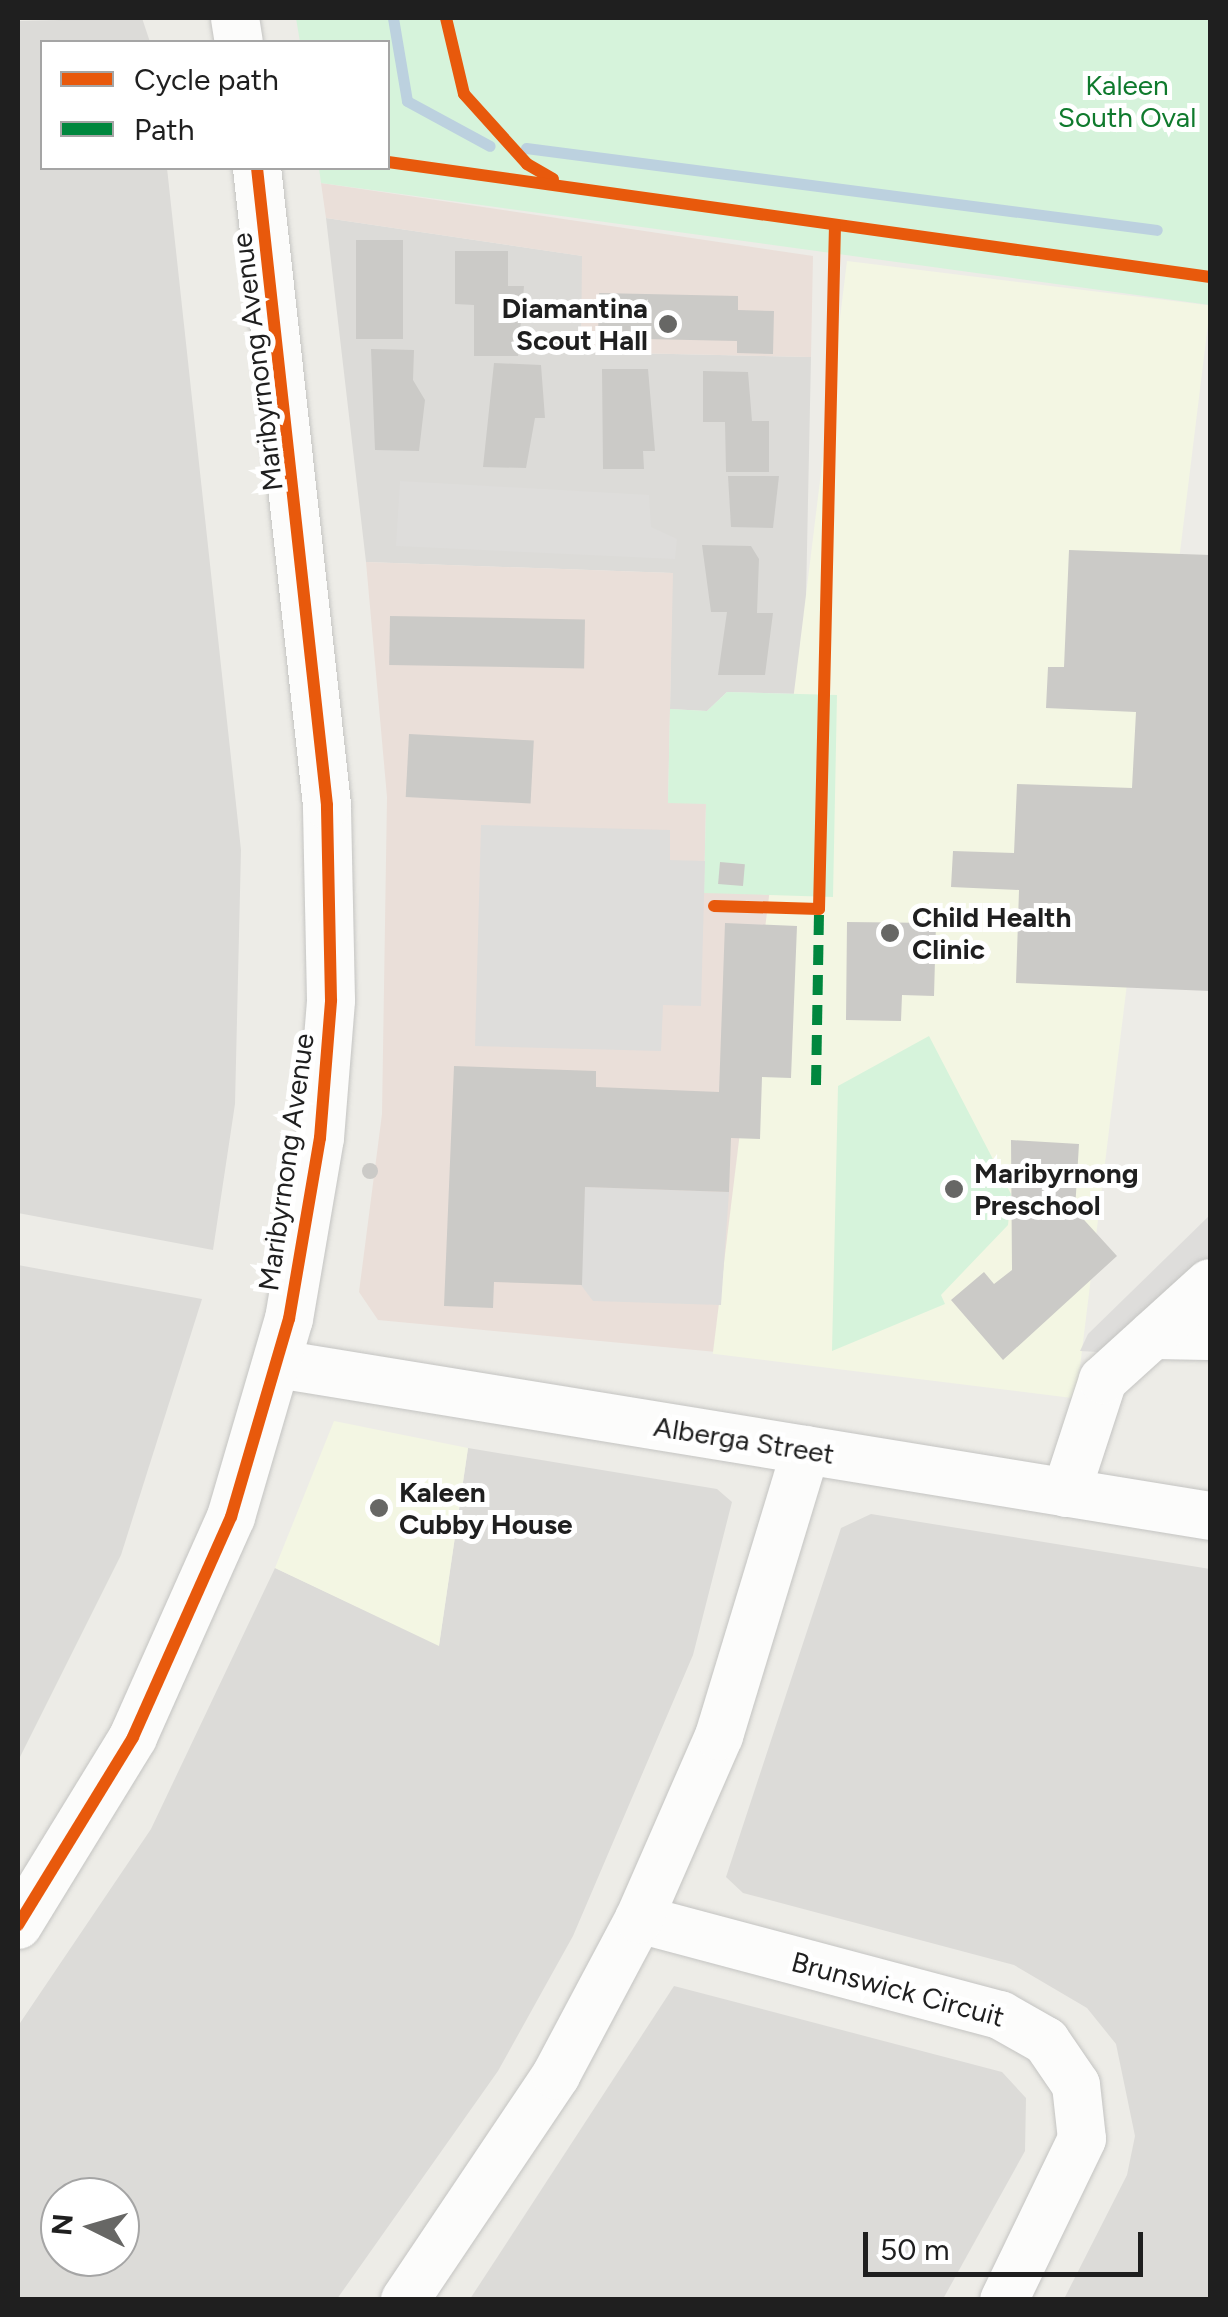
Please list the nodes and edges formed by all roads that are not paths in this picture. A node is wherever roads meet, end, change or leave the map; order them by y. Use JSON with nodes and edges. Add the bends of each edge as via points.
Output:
{"nodes":[{"id":1,"x":257,"y":170,"type":"edge"},
{"id":2,"x":1210,"y":1283,"type":"edge"},
{"id":3,"x":1153,"y":1335,"type":"junction"},
{"id":4,"x":1210,"y":1336,"type":"edge"},
{"id":5,"x":278,"y":1364,"type":"junction"},
{"id":6,"x":806,"y":1450,"type":"junction"},
{"id":7,"x":1066,"y":1493,"type":"junction"},
{"id":8,"x":1210,"y":1516,"type":"edge"},
{"id":9,"x":640,"y":1919,"type":"junction"},
{"id":10,"x":18,"y":1925,"type":"edge"},
{"id":11,"x":405,"y":2300,"type":"edge"},
{"id":12,"x":1004,"y":2300,"type":"edge"}],
"edges":[{"from":1,"to":5,"type":"street","name":"Maribyrnong Avenue","via":[[331,879],[320,1138]]},
{"from":2,"to":3,"type":"street"},
{"from":3,"to":4,"type":"street"},
{"from":3,"to":7,"type":"street","via":[[1103,1380]]},
{"from":5,"to":6,"type":"street","name":"Alberga Street"},
{"from":5,"to":10,"type":"street","name":"Maribyrnong Avenue","via":[[231,1517],[169,1665]]},
{"from":6,"to":7,"type":"street","name":"Alberga Street"},
{"from":6,"to":9,"type":"street","via":[[719,1736]]},
{"from":7,"to":8,"type":"street","name":"Alberga Street"},
{"from":9,"to":11,"type":"street","via":[[538,2105]]},
{"from":9,"to":12,"type":"street","name":"Brunswick Circuit","via":[[1000,2016],[1046,2040],[1076,2085],[1082,2139]]}]}
